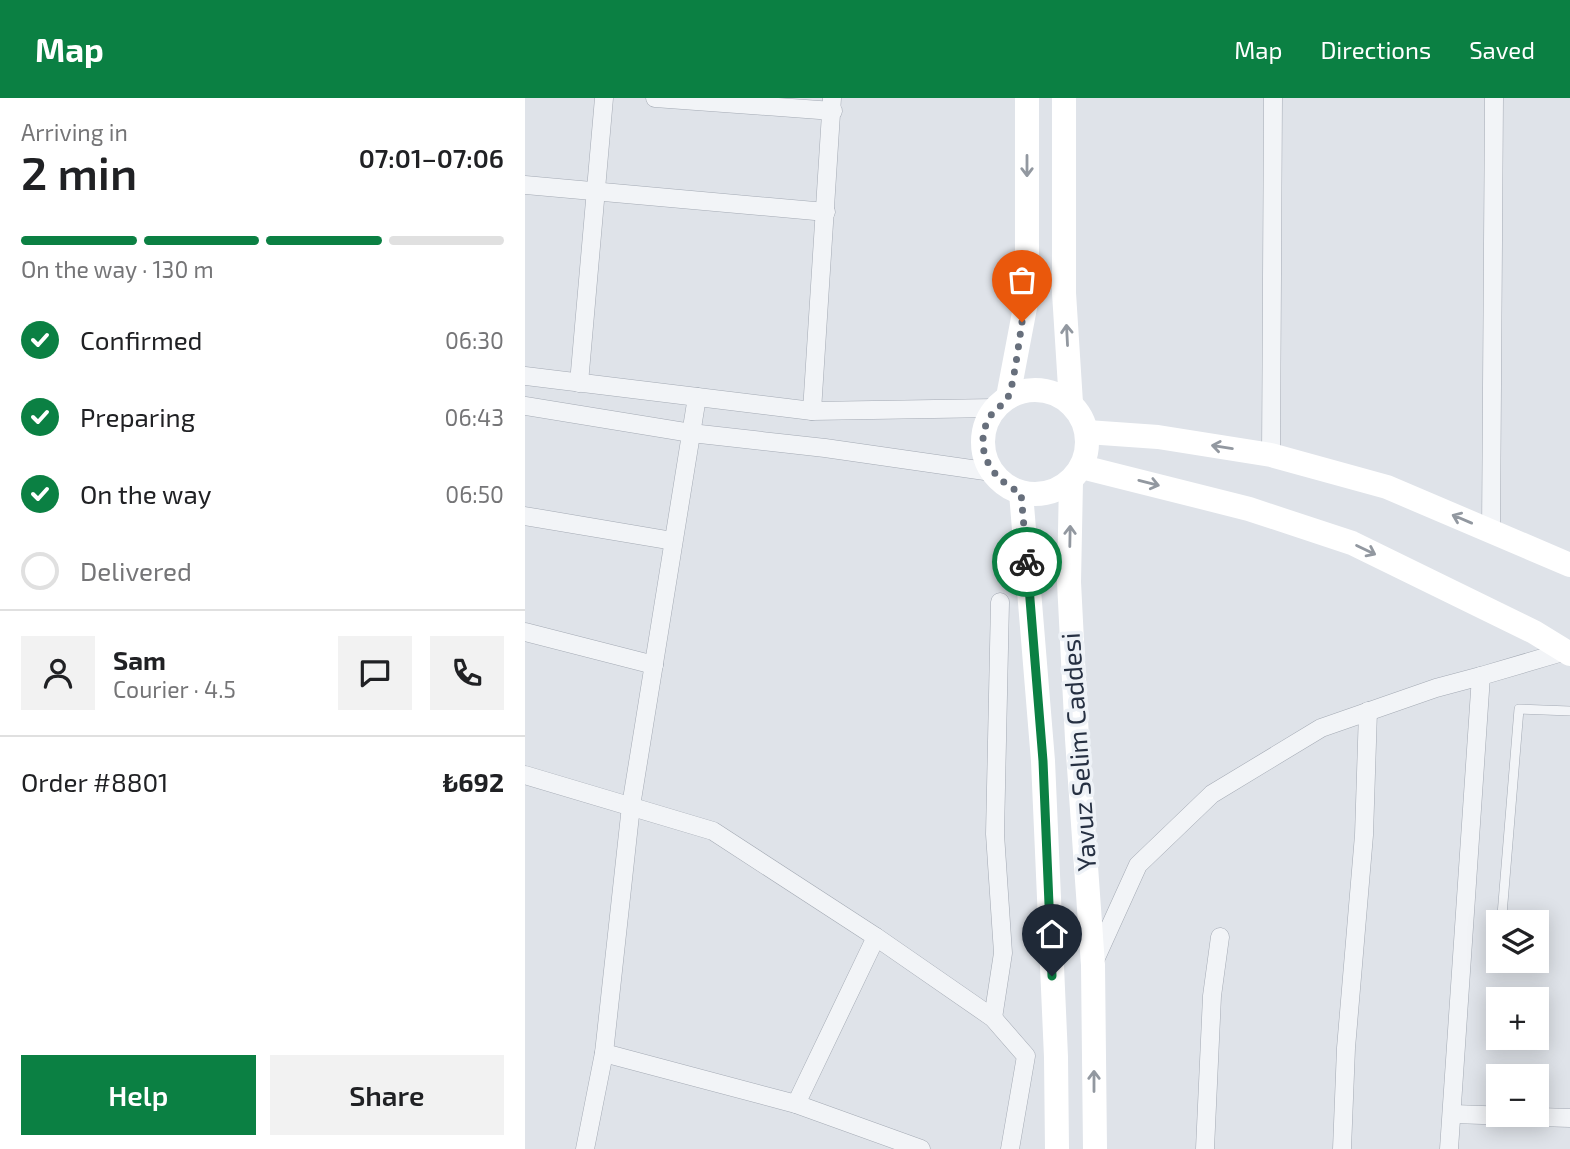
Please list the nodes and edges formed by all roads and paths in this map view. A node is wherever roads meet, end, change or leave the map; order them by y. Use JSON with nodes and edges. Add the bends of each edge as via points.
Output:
{"nodes":[{"id":1,"x":604,"y":98,"type":"edge"},
{"id":2,"x":655,"y":98,"type":"edge"},
{"id":3,"x":1027,"y":98,"type":"edge"},
{"id":4,"x":1064,"y":98,"type":"edge"},
{"id":5,"x":1273,"y":98,"type":"edge"},
{"id":6,"x":1494,"y":98,"type":"edge"},
{"id":7,"x":833,"y":104,"type":"edge"},
{"id":8,"x":525,"y":185,"type":"edge"},
{"id":9,"x":595,"y":191,"type":"junction"},
{"id":10,"x":826,"y":212,"type":"junction"},
{"id":11,"x":525,"y":376,"type":"edge"},
{"id":12,"x":579,"y":383,"type":"junction"},
{"id":13,"x":697,"y":397,"type":"junction"},
{"id":14,"x":1002,"y":402,"type":"junction"},
{"id":15,"x":1071,"y":403,"type":"junction"},
{"id":16,"x":525,"y":406,"type":"edge"},
{"id":17,"x":812,"y":411,"type":"junction"},
{"id":18,"x":1087,"y":432,"type":"junction"},
{"id":19,"x":691,"y":433,"type":"junction"},
{"id":20,"x":1271,"y":454,"type":"junction"},
{"id":21,"x":992,"y":472,"type":"junction"},
{"id":22,"x":1077,"y":474,"type":"junction"},
{"id":23,"x":1021,"y":493,"type":"junction"},
{"id":24,"x":525,"y":516,"type":"edge"},
{"id":25,"x":1491,"y":532,"type":"junction"},
{"id":26,"x":673,"y":541,"type":"junction"},
{"id":27,"x":1570,"y":565,"type":"edge"},
{"id":28,"x":1000,"y":602,"type":"dead end"},
{"id":29,"x":525,"y":632,"type":"edge"},
{"id":30,"x":1568,"y":653,"type":"edge"},
{"id":31,"x":654,"y":665,"type":"junction"},
{"id":32,"x":1481,"y":676,"type":"junction"},
{"id":33,"x":1368,"y":711,"type":"junction"},
{"id":34,"x":1570,"y":711,"type":"edge"},
{"id":35,"x":525,"y":775,"type":"edge"},
{"id":36,"x":631,"y":806,"type":"junction"},
{"id":37,"x":1502,"y":910,"type":"edge"},
{"id":38,"x":876,"y":937,"type":"junction"},
{"id":39,"x":1220,"y":937,"type":"dead end"},
{"id":40,"x":1093,"y":965,"type":"junction"},
{"id":41,"x":993,"y":1018,"type":"junction"},
{"id":42,"x":604,"y":1053,"type":"junction"},
{"id":43,"x":796,"y":1104,"type":"junction"},
{"id":44,"x":1453,"y":1114,"type":"junction"},
{"id":45,"x":1570,"y":1118,"type":"edge"},
{"id":46,"x":587,"y":1149,"type":"edge"},
{"id":47,"x":921,"y":1149,"type":"edge"},
{"id":48,"x":1010,"y":1149,"type":"edge"},
{"id":49,"x":1057,"y":1149,"type":"edge"},
{"id":50,"x":1095,"y":1149,"type":"edge"},
{"id":51,"x":1205,"y":1149,"type":"edge"},
{"id":52,"x":1342,"y":1149,"type":"edge"},
{"id":53,"x":1449,"y":1149,"type":"edge"}],
"edges":[{"from":1,"to":9,"type":"street"},
{"from":2,"to":7,"type":"street"},
{"from":3,"to":14,"type":"main road","one_way":true,"via":[[1027,297]]},
{"from":15,"to":4,"type":"main road","one_way":true},
{"from":5,"to":20,"type":"street"},
{"from":6,"to":25,"type":"street"},
{"from":7,"to":10,"type":"street"},
{"from":8,"to":9,"type":"street"},
{"from":9,"to":10,"type":"street"},
{"from":9,"to":12,"type":"street"},
{"from":10,"to":17,"type":"street"},
{"from":11,"to":12,"type":"street"},
{"from":12,"to":13,"type":"street"},
{"from":13,"to":17,"type":"street"},
{"from":13,"to":19,"type":"street"},
{"from":14,"to":15,"type":"main road","via":[[1024,391],[1041,390]]},
{"from":14,"to":17,"type":"street"},
{"from":14,"to":21,"type":"main road","via":[[987,422],[983,439]]},
{"from":15,"to":18,"type":"main road"},
{"from":16,"to":19,"type":"street"},
{"from":20,"to":18,"type":"main road","one_way":true,"via":[[1159,437]]},
{"from":18,"to":22,"type":"main road","via":[[1088,449]]},
{"from":19,"to":21,"type":"street"},
{"from":19,"to":26,"type":"street"},
{"from":25,"to":20,"type":"main road","one_way":true,"via":[[1387,487]]},
{"from":21,"to":23,"type":"main road"},
{"from":22,"to":23,"type":"main road","via":[[1056,491]]},
{"from":22,"to":30,"type":"main road","one_way":true,"via":[[1249,509],[1352,543]]},
{"from":40,"to":22,"type":"main road","name":"Yavuz Selim Caddesi","one_way":true,"via":[[1069,595]]},
{"from":23,"to":49,"type":"main road","name":"Yavuz Selim Caddesi","via":[[1043,761]]},
{"from":24,"to":26,"type":"street"},
{"from":25,"to":27,"type":"main road"},
{"from":26,"to":31,"type":"street"},
{"from":28,"to":41,"type":"street","via":[[995,834],[1003,953]]},
{"from":29,"to":31,"type":"street"},
{"from":30,"to":32,"type":"street"},
{"from":31,"to":36,"type":"street"},
{"from":32,"to":33,"type":"street"},
{"from":32,"to":44,"type":"street"},
{"from":33,"to":40,"type":"street","via":[[1321,728],[1212,794],[1138,865]]},
{"from":33,"to":52,"type":"street"},
{"from":34,"to":37,"type":"lane","via":[[1519,709]]},
{"from":35,"to":36,"type":"street"},
{"from":36,"to":38,"type":"street","via":[[713,831]]},
{"from":36,"to":42,"type":"street"},
{"from":38,"to":41,"type":"street"},
{"from":38,"to":43,"type":"street"},
{"from":39,"to":51,"type":"street","via":[[1212,996]]},
{"from":50,"to":40,"type":"main road","name":"Yavuz Selim Caddesi","one_way":true},
{"from":41,"to":48,"type":"street","via":[[1025,1056]]},
{"from":42,"to":43,"type":"street"},
{"from":42,"to":46,"type":"street"},
{"from":43,"to":47,"type":"street"},
{"from":44,"to":45,"type":"street"},
{"from":44,"to":53,"type":"street"}]}
